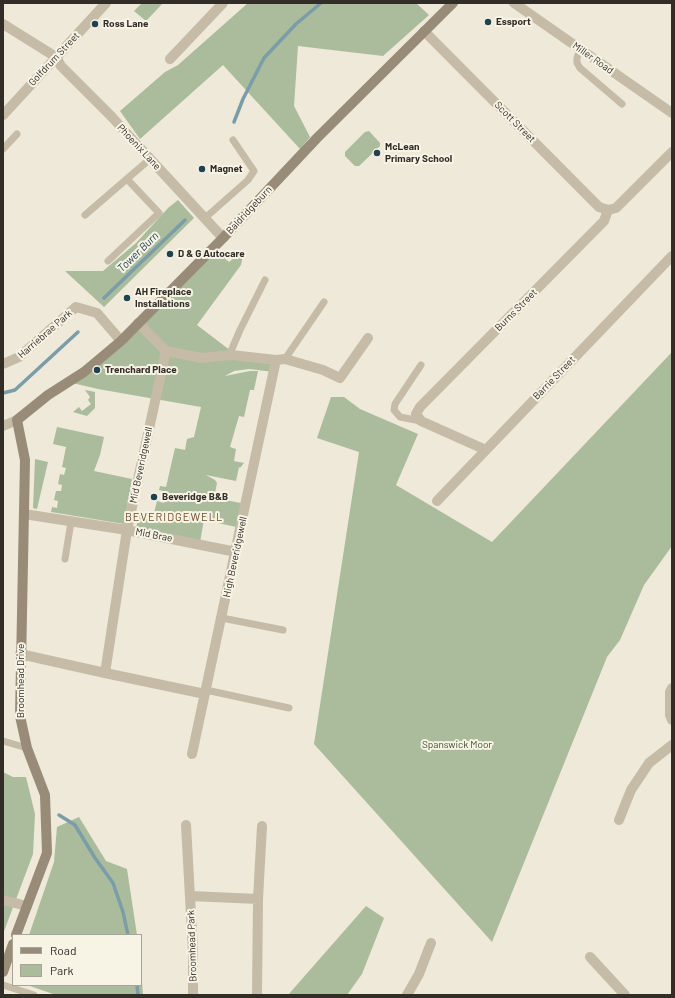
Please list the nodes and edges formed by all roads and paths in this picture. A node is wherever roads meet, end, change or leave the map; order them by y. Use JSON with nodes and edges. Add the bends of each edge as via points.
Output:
{"nodes":[{"id":1,"x":106,"y":3,"type":"edge"},
{"id":2,"x":223,"y":3,"type":"edge"},
{"id":3,"x":453,"y":3,"type":"edge"},
{"id":4,"x":514,"y":3,"type":"edge"},
{"id":5,"x":3,"y":24,"type":"edge"},
{"id":6,"x":424,"y":31,"type":"junction"},
{"id":7,"x":580,"y":49,"type":"junction"},
{"id":8,"x":56,"y":57,"type":"junction"},
{"id":9,"x":170,"y":59,"type":"dead end"},
{"id":10,"x":622,"y":104,"type":"dead end"},
{"id":11,"x":672,"y":113,"type":"edge"},
{"id":12,"x":3,"y":115,"type":"edge"},
{"id":13,"x":17,"y":134,"type":"dead end"},
{"id":14,"x":233,"y":140,"type":"dead end"},
{"id":15,"x":3,"y":149,"type":"edge"},
{"id":16,"x":672,"y":152,"type":"edge"},
{"id":17,"x":150,"y":159,"type":"junction"},
{"id":18,"x":127,"y":179,"type":"junction"},
{"id":19,"x":608,"y":210,"type":"junction"},
{"id":20,"x":85,"y":215,"type":"dead end"},
{"id":21,"x":205,"y":218,"type":"junction"},
{"id":22,"x":223,"y":238,"type":"junction"},
{"id":23,"x":672,"y":256,"type":"edge"},
{"id":24,"x":108,"y":261,"type":"dead end"},
{"id":25,"x":265,"y":280,"type":"dead end"},
{"id":26,"x":324,"y":302,"type":"dead end"},
{"id":27,"x":138,"y":323,"type":"junction"},
{"id":28,"x":368,"y":338,"type":"dead end"},
{"id":29,"x":121,"y":341,"type":"junction"},
{"id":30,"x":166,"y":352,"type":"junction"},
{"id":31,"x":231,"y":356,"type":"junction"},
{"id":32,"x":281,"y":360,"type":"junction"},
{"id":33,"x":3,"y":364,"type":"edge"},
{"id":34,"x":421,"y":365,"type":"dead end"},
{"id":35,"x":17,"y":420,"type":"junction"},
{"id":36,"x":421,"y":421,"type":"junction"},
{"id":37,"x":3,"y":426,"type":"edge"},
{"id":38,"x":486,"y":450,"type":"junction"},
{"id":39,"x":437,"y":501,"type":"dead end"},
{"id":40,"x":24,"y":514,"type":"junction"},
{"id":41,"x":70,"y":522,"type":"junction"},
{"id":42,"x":127,"y":530,"type":"junction"},
{"id":43,"x":236,"y":552,"type":"junction"},
{"id":44,"x":64,"y":559,"type":"dead end"},
{"id":45,"x":222,"y":618,"type":"junction"},
{"id":46,"x":284,"y":630,"type":"dead end"},
{"id":47,"x":20,"y":654,"type":"junction"},
{"id":48,"x":105,"y":673,"type":"junction"},
{"id":49,"x":672,"y":688,"type":"edge"},
{"id":50,"x":206,"y":692,"type":"junction"},
{"id":51,"x":289,"y":708,"type":"dead end"},
{"id":52,"x":672,"y":720,"type":"edge"},
{"id":53,"x":3,"y":741,"type":"edge"},
{"id":54,"x":672,"y":745,"type":"edge"},
{"id":55,"x":27,"y":748,"type":"junction"},
{"id":56,"x":192,"y":754,"type":"dead end"},
{"id":57,"x":619,"y":820,"type":"dead end"},
{"id":58,"x":186,"y":825,"type":"dead end"},
{"id":59,"x":262,"y":826,"type":"dead end"},
{"id":60,"x":190,"y":896,"type":"junction"},
{"id":61,"x":258,"y":899,"type":"junction"},
{"id":62,"x":3,"y":900,"type":"edge"},
{"id":63,"x":27,"y":906,"type":"junction"},
{"id":64,"x":16,"y":934,"type":"edge"},
{"id":65,"x":431,"y":943,"type":"dead end"},
{"id":66,"x":12,"y":947,"type":"edge"},
{"id":67,"x":590,"y":957,"type":"dead end"},
{"id":68,"x":3,"y":972,"type":"edge"},
{"id":69,"x":3,"y":985,"type":"edge"},
{"id":70,"x":34,"y":995,"type":"edge"},
{"id":71,"x":193,"y":995,"type":"edge"},
{"id":72,"x":257,"y":995,"type":"edge"},
{"id":73,"x":407,"y":995,"type":"edge"},
{"id":74,"x":625,"y":995,"type":"edge"}],
"edges":[{"from":1,"to":8,"type":"street","name":"Golfdrum Street"},
{"from":2,"to":9,"type":"street"},
{"from":3,"to":6,"type":"main road","name":"Baldridgeburn"},
{"from":4,"to":7,"type":"street","name":"Miller Road"},
{"from":5,"to":8,"type":"street"},
{"from":6,"to":19,"type":"street","name":"Scott Street","via":[[599,207]]},
{"from":6,"to":22,"type":"main road","name":"Baldridgeburn","via":[[317,138]]},
{"from":7,"to":10,"type":"lane","via":[[577,58],[580,68]]},
{"from":7,"to":11,"type":"street","name":"Miller Road"},
{"from":8,"to":12,"type":"street","name":"Golfdrum Street"},
{"from":8,"to":17,"type":"street","name":"Phoenix Lane","via":[[61,66]]},
{"from":13,"to":15,"type":"lane"},
{"from":14,"to":21,"type":"lane","via":[[254,171],[248,180]]},
{"from":16,"to":19,"type":"street","name":"Burns Street","via":[[616,208]]},
{"from":17,"to":18,"type":"lane"},
{"from":17,"to":21,"type":"street","name":"Phoenix Lane"},
{"from":18,"to":20,"type":"lane"},
{"from":18,"to":24,"type":"lane","via":[[160,213]]},
{"from":19,"to":36,"type":"street","name":"Burns Street","via":[[604,220],[420,407],[416,414]]},
{"from":21,"to":22,"type":"street","name":"Phoenix Lane"},
{"from":22,"to":27,"type":"main road","name":"Baldridgeburn"},
{"from":23,"to":38,"type":"street","name":"Barrie Street"},
{"from":25,"to":31,"type":"lane","via":[[240,330]]},
{"from":26,"to":32,"type":"lane"},
{"from":27,"to":29,"type":"main road","name":"Baldridgeburn"},
{"from":27,"to":30,"type":"street"},
{"from":28,"to":32,"type":"street","via":[[340,378],[323,370]]},
{"from":29,"to":33,"type":"street","name":"Harriebrae Park","via":[[97,312],[76,307],[19,357]]},
{"from":29,"to":35,"type":"main road","name":"Baldridgeburn","via":[[84,372],[48,395]]},
{"from":30,"to":31,"type":"street","via":[[201,358]]},
{"from":30,"to":42,"type":"street","name":"Mid Beveridgewell"},
{"from":31,"to":32,"type":"street"},
{"from":32,"to":43,"type":"street","name":"High Beveridgewell"},
{"from":34,"to":36,"type":"lane","via":[[395,404],[394,410],[400,417]]},
{"from":35,"to":37,"type":"street"},
{"from":35,"to":40,"type":"main road","name":"Broomhead Drive","via":[[25,460]]},
{"from":36,"to":38,"type":"street"},
{"from":38,"to":39,"type":"street","name":"Barrie Street"},
{"from":40,"to":41,"type":"street","name":"Mid Brae"},
{"from":40,"to":47,"type":"main road","name":"Broomhead Drive"},
{"from":41,"to":42,"type":"street","name":"Mid Brae"},
{"from":41,"to":44,"type":"lane"},
{"from":42,"to":43,"type":"street","name":"Mid Brae"},
{"from":42,"to":48,"type":"street","name":"Mid Beveridgewell"},
{"from":43,"to":45,"type":"street","name":"High Beveridgewell"},
{"from":45,"to":46,"type":"lane"},
{"from":45,"to":50,"type":"street","name":"High Beveridgewell"},
{"from":47,"to":48,"type":"street"},
{"from":47,"to":55,"type":"main road","name":"Broomhead Drive","via":[[20,716]]},
{"from":48,"to":50,"type":"street"},
{"from":49,"to":52,"type":"street"},
{"from":50,"to":51,"type":"lane"},
{"from":50,"to":56,"type":"street","name":"High Beveridgewell"},
{"from":53,"to":55,"type":"lane"},
{"from":54,"to":57,"type":"street","via":[[649,763],[631,790]]},
{"from":55,"to":63,"type":"main road","name":"Broomhead Drive","via":[[45,795],[47,853]]},
{"from":58,"to":60,"type":"street","name":"Broomhead Park"},
{"from":59,"to":61,"type":"street"},
{"from":60,"to":61,"type":"street","name":"Broomhead Park"},
{"from":60,"to":71,"type":"street","name":"Broomhead Park"},
{"from":61,"to":72,"type":"street"},
{"from":62,"to":63,"type":"street"},
{"from":63,"to":64,"type":"main road","name":"Broomhead Drive"},
{"from":65,"to":73,"type":"street","via":[[419,974]]},
{"from":66,"to":68,"type":"main road"},
{"from":67,"to":74,"type":"street"},
{"from":69,"to":70,"type":"lane"}]}
